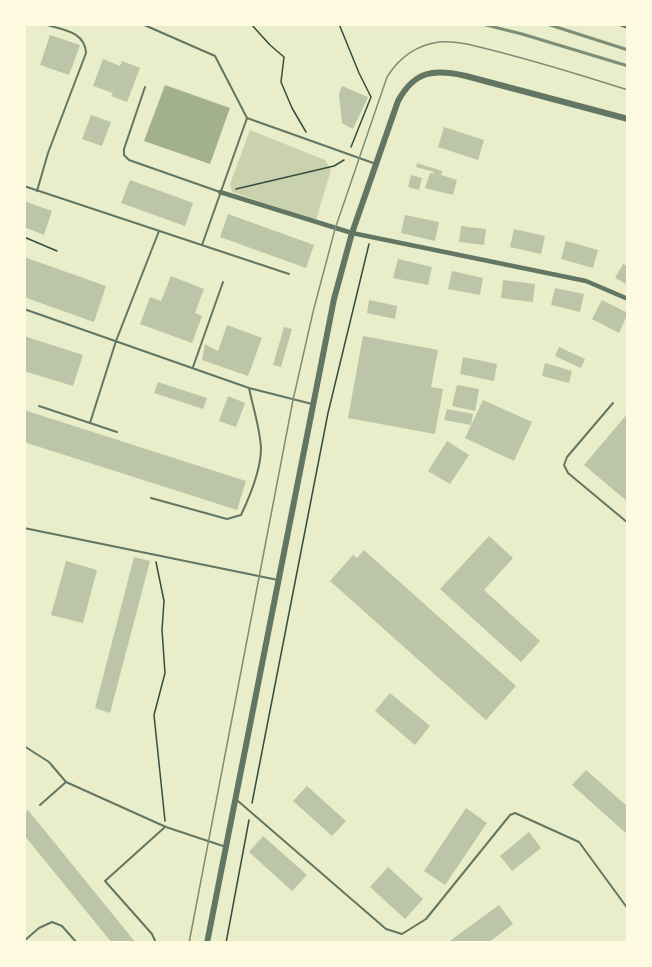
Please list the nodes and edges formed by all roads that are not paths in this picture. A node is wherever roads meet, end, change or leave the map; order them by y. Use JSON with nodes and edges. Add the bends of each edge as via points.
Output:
{"nodes":[{"id":1,"x":44,"y":24,"type":"edge"},
{"id":2,"x":142,"y":24,"type":"edge"},
{"id":3,"x":620,"y":24,"type":"edge"},
{"id":4,"x":628,"y":27,"type":"edge"},
{"id":5,"x":145,"y":87,"type":"dead end"},
{"id":6,"x":247,"y":118,"type":"junction"},
{"id":7,"x":628,"y":119,"type":"edge"},
{"id":8,"x":376,"y":164,"type":"junction"},
{"id":9,"x":24,"y":186,"type":"edge"},
{"id":10,"x":37,"y":191,"type":"junction"},
{"id":11,"x":220,"y":192,"type":"junction"},
{"id":12,"x":159,"y":231,"type":"junction"},
{"id":13,"x":352,"y":233,"type":"junction"},
{"id":14,"x":202,"y":245,"type":"junction"},
{"id":15,"x":289,"y":274,"type":"dead end"},
{"id":16,"x":223,"y":282,"type":"dead end"},
{"id":17,"x":628,"y":299,"type":"edge"},
{"id":18,"x":24,"y":309,"type":"edge"},
{"id":19,"x":116,"y":341,"type":"junction"},
{"id":20,"x":193,"y":368,"type":"junction"},
{"id":21,"x":249,"y":388,"type":"junction"},
{"id":22,"x":613,"y":403,"type":"dead end"},
{"id":23,"x":314,"y":405,"type":"junction"},
{"id":24,"x":39,"y":406,"type":"dead end"},
{"id":25,"x":90,"y":423,"type":"junction"},
{"id":26,"x":117,"y":432,"type":"dead end"},
{"id":27,"x":151,"y":498,"type":"dead end"},
{"id":28,"x":628,"y":523,"type":"edge"},
{"id":29,"x":24,"y":528,"type":"edge"},
{"id":30,"x":278,"y":580,"type":"junction"},
{"id":31,"x":24,"y":746,"type":"edge"},
{"id":32,"x":66,"y":782,"type":"junction"},
{"id":33,"x":236,"y":799,"type":"junction"},
{"id":34,"x":40,"y":805,"type":"dead end"},
{"id":35,"x":166,"y":827,"type":"junction"},
{"id":36,"x":226,"y":847,"type":"junction"},
{"id":37,"x":628,"y":909,"type":"edge"},
{"id":38,"x":24,"y":941,"type":"edge"},
{"id":39,"x":77,"y":943,"type":"edge"},
{"id":40,"x":156,"y":943,"type":"edge"},
{"id":41,"x":207,"y":943,"type":"edge"}],
"edges":[{"from":1,"to":10,"type":"lane","via":[[79,36],[86,44],[86,53]]},
{"from":2,"to":6,"type":"lane","via":[[215,56]]},
{"from":3,"to":4,"type":"street"},
{"from":5,"to":11,"type":"lane","via":[[124,155]]},
{"from":6,"to":8,"type":"lane"},
{"from":6,"to":11,"type":"lane"},
{"from":7,"to":8,"type":"street","via":[[449,73],[428,73],[406,88],[394,109]]},
{"from":8,"to":13,"type":"street"},
{"from":9,"to":10,"type":"lane"},
{"from":10,"to":12,"type":"lane"},
{"from":11,"to":13,"type":"street"},
{"from":11,"to":14,"type":"lane"},
{"from":12,"to":14,"type":"lane"},
{"from":12,"to":19,"type":"lane"},
{"from":13,"to":17,"type":"street","via":[[586,281]]},
{"from":13,"to":23,"type":"street","via":[[334,299]]},
{"from":14,"to":15,"type":"lane"},
{"from":16,"to":20,"type":"lane"},
{"from":18,"to":19,"type":"lane"},
{"from":19,"to":20,"type":"lane"},
{"from":19,"to":25,"type":"lane"},
{"from":20,"to":21,"type":"lane"},
{"from":21,"to":23,"type":"lane"},
{"from":21,"to":27,"type":"lane","via":[[261,448],[241,515],[226,519]]},
{"from":22,"to":28,"type":"lane","via":[[564,465],[568,473]]},
{"from":23,"to":30,"type":"street"},
{"from":24,"to":25,"type":"lane"},
{"from":25,"to":26,"type":"lane"},
{"from":29,"to":30,"type":"lane"},
{"from":30,"to":33,"type":"street"},
{"from":31,"to":32,"type":"lane","via":[[49,762]]},
{"from":32,"to":34,"type":"lane"},
{"from":32,"to":35,"type":"lane"},
{"from":33,"to":36,"type":"street"},
{"from":33,"to":37,"type":"lane","via":[[386,929],[402,934],[426,919],[515,813],[579,842]]},
{"from":35,"to":36,"type":"lane"},
{"from":35,"to":40,"type":"lane","via":[[105,880]]},
{"from":36,"to":41,"type":"street"},
{"from":38,"to":39,"type":"lane","via":[[52,922],[62,926]]}]}
